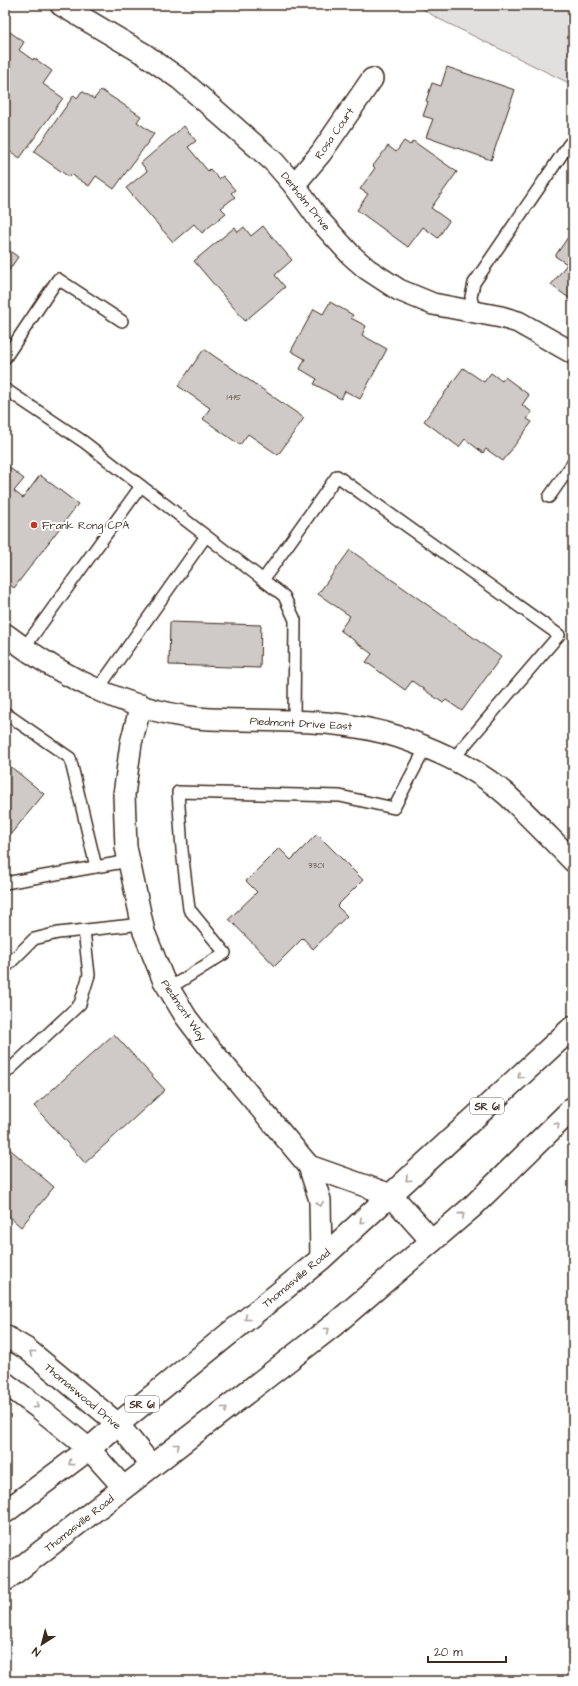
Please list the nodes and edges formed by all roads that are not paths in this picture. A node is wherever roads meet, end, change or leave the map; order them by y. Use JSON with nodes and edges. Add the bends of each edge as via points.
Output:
{"nodes":[{"id":1,"x":61,"y":5,"type":"edge"},
{"id":2,"x":372,"y":79,"type":"dead end"},
{"id":3,"x":569,"y":144,"type":"dead end"},
{"id":4,"x":294,"y":185,"type":"junction"},
{"id":5,"x":474,"y":312,"type":"junction"},
{"id":6,"x":122,"y":321,"type":"dead end"},
{"id":7,"x":573,"y":353,"type":"edge"},
{"id":8,"x":5,"y":358,"type":"edge"},
{"id":9,"x":5,"y":389,"type":"edge"},
{"id":10,"x":573,"y":463,"type":"edge"},
{"id":11,"x":141,"y":486,"type":"junction"},
{"id":12,"x":549,"y":497,"type":"dead end"},
{"id":13,"x":206,"y":536,"type":"junction"},
{"id":14,"x":262,"y":580,"type":"junction"},
{"id":15,"x":5,"y":634,"type":"edge"},
{"id":16,"x":24,"y":648,"type":"junction"},
{"id":17,"x":98,"y":690,"type":"junction"},
{"id":18,"x":141,"y":705,"type":"junction"},
{"id":19,"x":5,"y":713,"type":"edge"},
{"id":20,"x":294,"y":721,"type":"junction"},
{"id":21,"x":426,"y":747,"type":"junction"},
{"id":22,"x":453,"y":759,"type":"junction"},
{"id":23,"x":129,"y":861,"type":"junction"},
{"id":24,"x":573,"y":861,"type":"edge"},
{"id":25,"x":96,"y":867,"type":"junction"},
{"id":26,"x":5,"y":883,"type":"edge"},
{"id":27,"x":142,"y":924,"type":"junction"},
{"id":28,"x":84,"y":930,"type":"junction"},
{"id":29,"x":5,"y":968,"type":"edge"},
{"id":30,"x":168,"y":989,"type":"junction"},
{"id":31,"x":573,"y":1027,"type":"edge"},
{"id":32,"x":5,"y":1071,"type":"edge"},
{"id":33,"x":573,"y":1108,"type":"edge"},
{"id":34,"x":309,"y":1166,"type":"junction"},
{"id":35,"x":391,"y":1195,"type":"junction"},
{"id":36,"x":432,"y":1241,"type":"junction"},
{"id":37,"x":321,"y":1258,"type":"junction"},
{"id":38,"x":5,"y":1336,"type":"edge"},
{"id":39,"x":5,"y":1383,"type":"edge"},
{"id":40,"x":118,"y":1424,"type":"junction"},
{"id":41,"x":89,"y":1449,"type":"junction"},
{"id":42,"x":152,"y":1466,"type":"junction"},
{"id":43,"x":124,"y":1488,"type":"junction"},
{"id":44,"x":5,"y":1512,"type":"edge"},
{"id":45,"x":5,"y":1580,"type":"edge"}],
"edges":[{"from":1,"to":4,"type":"street","name":"Denholm Drive","via":[[144,54],[181,80],[274,162]]},
{"from":2,"to":4,"type":"street","name":"Rosa Court","via":[[321,153]]},
{"from":3,"to":5,"type":"lane","via":[[474,283],[471,297]]},
{"from":4,"to":5,"type":"street","name":"Denholm Drive","via":[[320,221],[367,269],[399,290],[433,304]]},
{"from":5,"to":7,"type":"street","name":"Denholm Drive","via":[[518,322]]},
{"from":6,"to":8,"type":"lane","via":[[58,279]]},
{"from":9,"to":11,"type":"lane","via":[[84,442]]},
{"from":10,"to":12,"type":"lane"},
{"from":11,"to":13,"type":"lane"},
{"from":11,"to":16,"type":"lane"},
{"from":13,"to":14,"type":"lane"},
{"from":13,"to":17,"type":"lane"},
{"from":14,"to":20,"type":"lane","via":[[284,596],[295,620]]},
{"from":14,"to":22,"type":"lane","via":[[337,476],[559,636]]},
{"from":15,"to":16,"type":"street","name":"Piedmont Drive East"},
{"from":16,"to":17,"type":"street","name":"Piedmont Drive East","via":[[64,674]]},
{"from":17,"to":18,"type":"street","name":"Piedmont Drive East"},
{"from":18,"to":20,"type":"street","name":"Piedmont Drive East","via":[[174,714],[209,719]]},
{"from":18,"to":23,"type":"street","name":"Piedmont Way","via":[[131,744],[124,795]]},
{"from":19,"to":25,"type":"lane","via":[[70,758]]},
{"from":20,"to":21,"type":"street","name":"Piedmont Drive East","via":[[359,726]]},
{"from":21,"to":22,"type":"street","name":"Piedmont Drive East"},
{"from":21,"to":30,"type":"lane","via":[[394,808],[340,796],[178,792],[189,909],[225,953]]},
{"from":22,"to":24,"type":"street","name":"Piedmont Drive East","via":[[507,795]]},
{"from":23,"to":25,"type":"lane"},
{"from":23,"to":27,"type":"street","name":"Piedmont Way"},
{"from":25,"to":26,"type":"lane"},
{"from":27,"to":28,"type":"lane"},
{"from":27,"to":30,"type":"street","name":"Piedmont Way"},
{"from":28,"to":29,"type":"lane","via":[[34,939]]},
{"from":28,"to":32,"type":"lane","via":[[89,975],[80,1004],[7,1072]]},
{"from":30,"to":34,"type":"street","name":"Piedmont Way","via":[[208,1046]]},
{"from":31,"to":35,"type":"main road","name":"Thomasville Road","number":"SR 61","one_way":true},
{"from":36,"to":33,"type":"main road","name":"Thomasville Road","one_way":true,"via":[[472,1207]]},
{"from":34,"to":35,"type":"street"},
{"from":34,"to":37,"type":"street","name":"Piedmont Way","one_way":true,"via":[[320,1200]]},
{"from":35,"to":36,"type":"main road"},
{"from":35,"to":37,"type":"main road","name":"Thomasville Road","number":"SR 61","one_way":true},
{"from":42,"to":36,"type":"main road","name":"Thomasville Road","one_way":true,"via":[[335,1324]]},
{"from":37,"to":40,"type":"main road","name":"Thomasville Road","number":"SR 61","one_way":true},
{"from":40,"to":38,"type":"street","name":"Thomaswood Drive","one_way":true,"via":[[27,1349]]},
{"from":39,"to":41,"type":"street","one_way":true},
{"from":40,"to":41,"type":"main road","name":"Thomasville Road","number":"SR 61"},
{"from":40,"to":42,"type":"street","name":"Thomaswood Drive"},
{"from":41,"to":43,"type":"street"},
{"from":41,"to":44,"type":"main road","name":"Thomasville Road","number":"SR 61","one_way":true},
{"from":42,"to":43,"type":"main road","name":"Thomasville Road"},
{"from":43,"to":45,"type":"main road","name":"Thomasville Road"}]}
